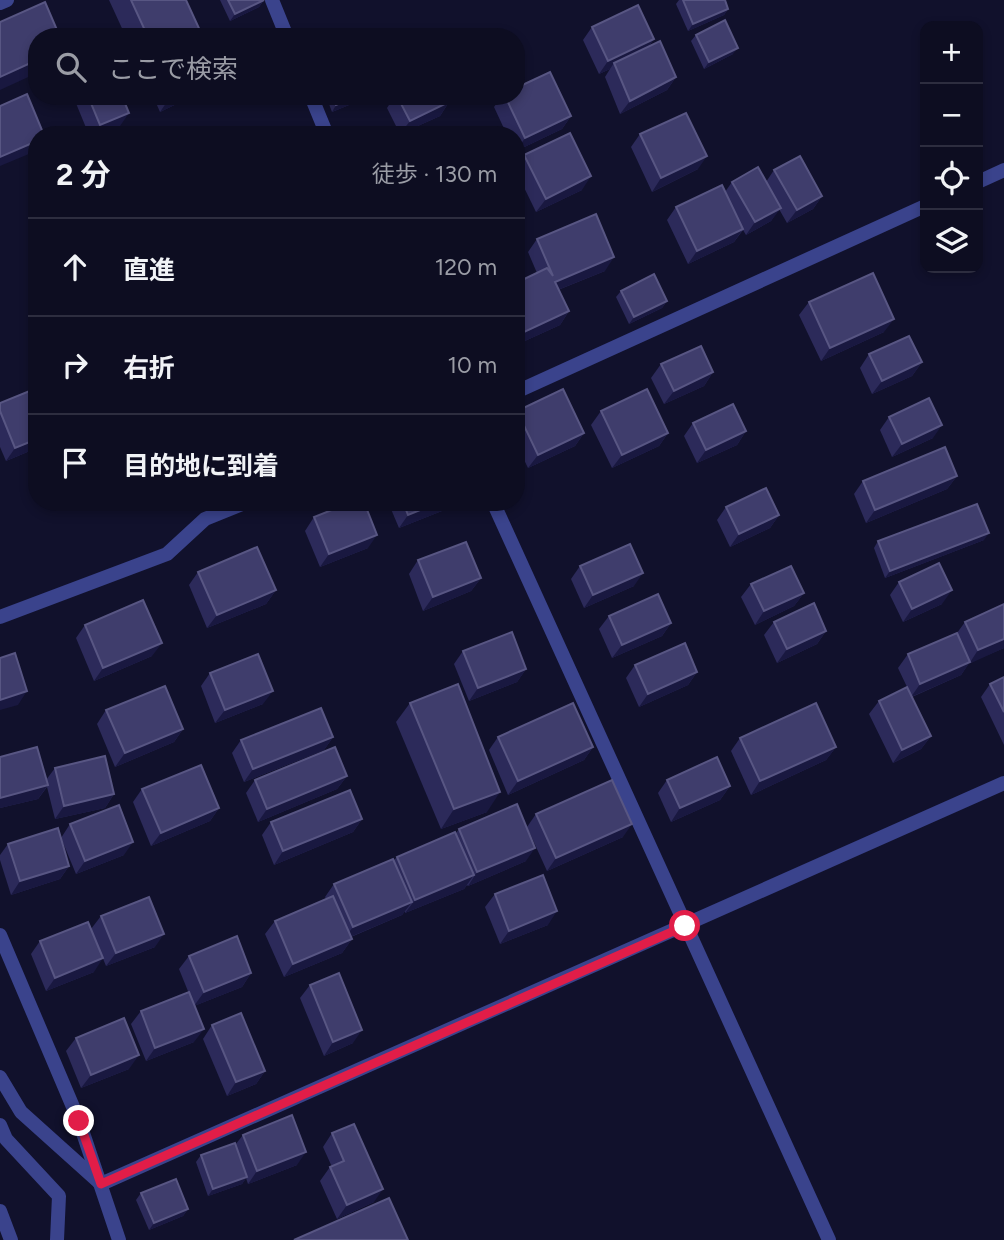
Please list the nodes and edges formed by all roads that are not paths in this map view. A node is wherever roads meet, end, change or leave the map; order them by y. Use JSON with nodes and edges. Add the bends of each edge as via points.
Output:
{"nodes":[{"id":1,"x":7,"y":0,"type":"edge"},
{"id":2,"x":272,"y":0,"type":"edge"},
{"id":3,"x":0,"y":3,"type":"edge"},
{"id":4,"x":283,"y":28,"type":"edge"},
{"id":5,"x":315,"y":105,"type":"edge"},
{"id":6,"x":323,"y":126,"type":"edge"},
{"id":7,"x":1004,"y":170,"type":"edge"},
{"id":8,"x":983,"y":180,"type":"edge"},
{"id":9,"x":920,"y":208,"type":"edge"},
{"id":10,"x":525,"y":388,"type":"edge"},
{"id":11,"x":225,"y":511,"type":"edge"},
{"id":12,"x":497,"y":511,"type":"edge"},
{"id":13,"x":0,"y":617,"type":"edge"},
{"id":14,"x":1004,"y":783,"type":"edge"},
{"id":15,"x":685,"y":926,"type":"junction"},
{"id":16,"x":0,"y":935,"type":"edge"},
{"id":17,"x":0,"y":1077,"type":"edge"},
{"id":18,"x":0,"y":1125,"type":"edge"},
{"id":19,"x":101,"y":1184,"type":"junction"},
{"id":20,"x":0,"y":1211,"type":"edge"},
{"id":21,"x":11,"y":1240,"type":"edge"},
{"id":22,"x":57,"y":1240,"type":"edge"},
{"id":23,"x":119,"y":1240,"type":"edge"},
{"id":24,"x":829,"y":1240,"type":"edge"}],
"edges":[{"from":1,"to":3,"type":"street"},
{"from":2,"to":4,"type":"street"},
{"from":5,"to":6,"type":"street"},
{"from":7,"to":8,"type":"street"},
{"from":9,"to":10,"type":"street"},
{"from":11,"to":13,"type":"street","via":[[205,519],[167,554]]},
{"from":12,"to":15,"type":"street"},
{"from":14,"to":15,"type":"street"},
{"from":15,"to":19,"type":"street"},
{"from":15,"to":24,"type":"street"},
{"from":16,"to":19,"type":"street"},
{"from":17,"to":19,"type":"street","via":[[21,1112]]},
{"from":18,"to":22,"type":"street","via":[[6,1139],[59,1196]]},
{"from":19,"to":23,"type":"street"},
{"from":20,"to":21,"type":"street"}]}
